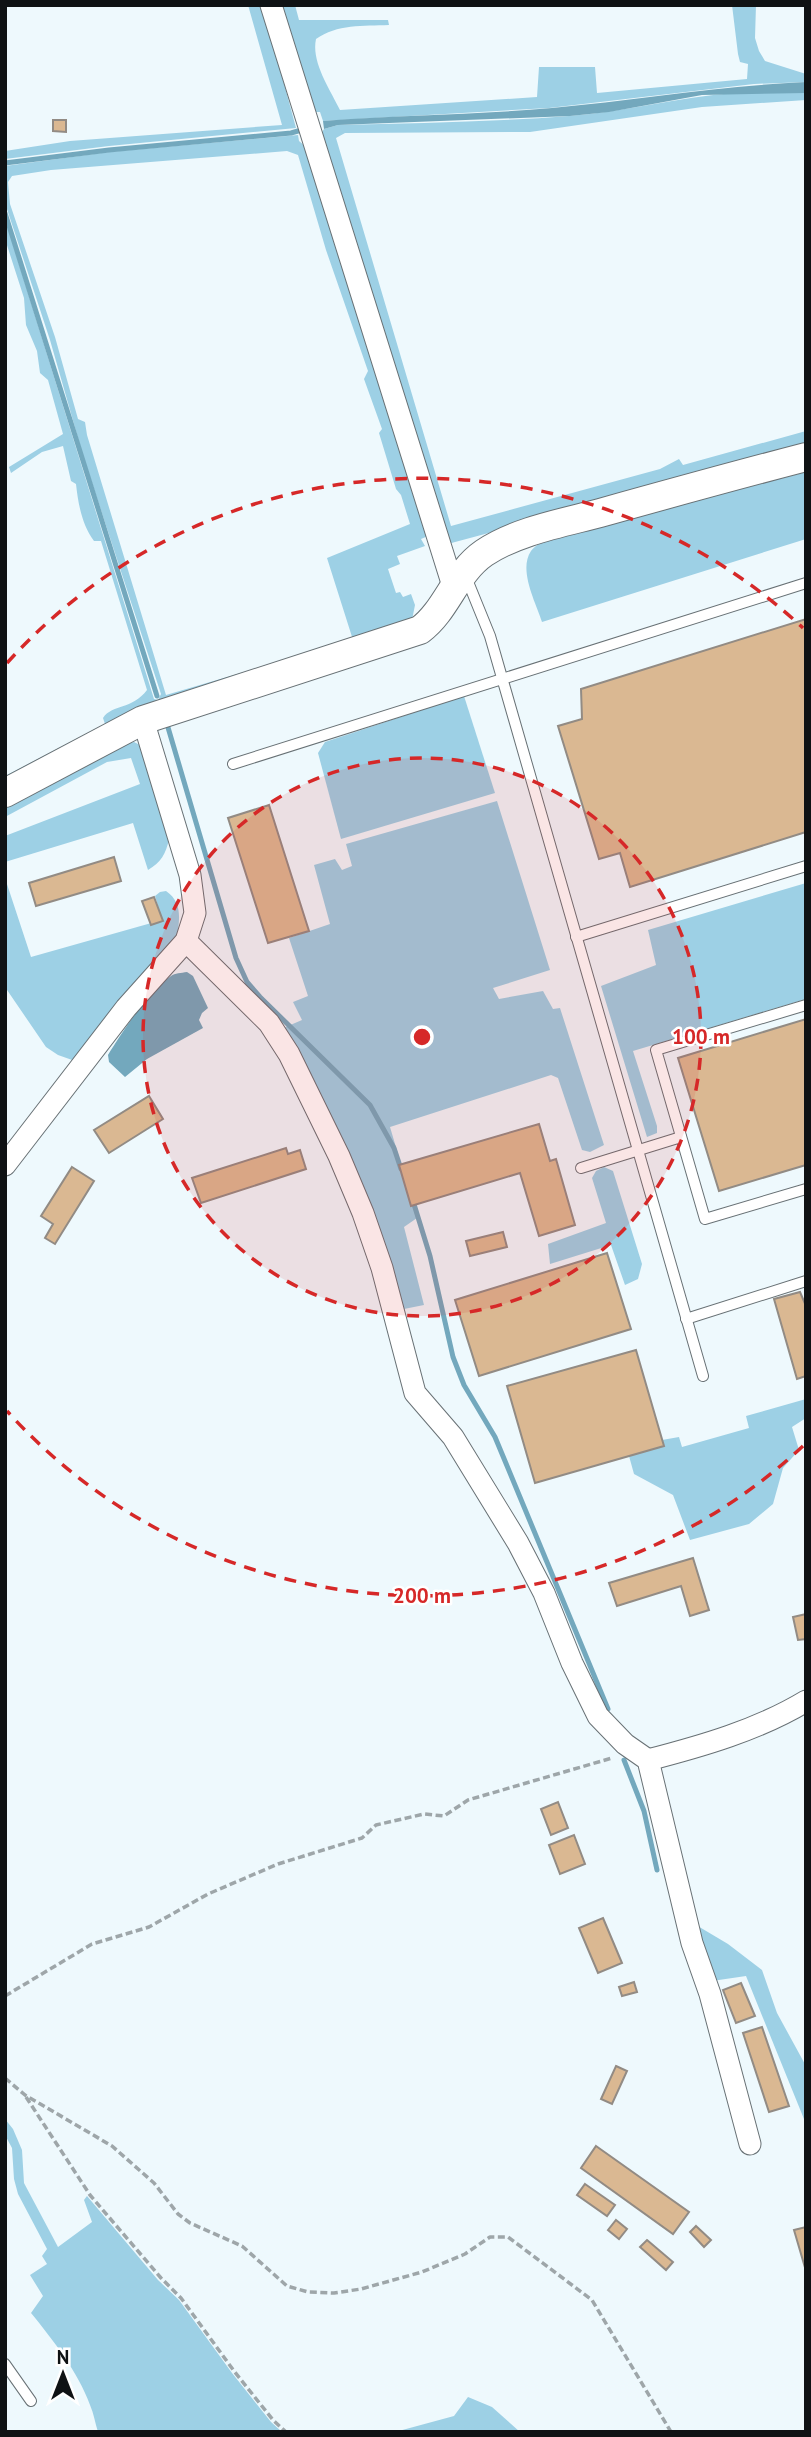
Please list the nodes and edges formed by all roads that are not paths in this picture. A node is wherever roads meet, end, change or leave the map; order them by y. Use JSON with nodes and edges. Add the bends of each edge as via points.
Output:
{"nodes":[{"id":1,"x":271,"y":5,"type":"edge"},
{"id":2,"x":806,"y":457,"type":"edge"},
{"id":3,"x":458,"y":579,"type":"junction"},
{"id":4,"x":806,"y":583,"type":"edge"},
{"id":5,"x":502,"y":679,"type":"junction"},
{"id":6,"x":143,"y":720,"type":"junction"},
{"id":7,"x":233,"y":764,"type":"dead end"},
{"id":8,"x":5,"y":793,"type":"edge"},
{"id":9,"x":806,"y":866,"type":"edge"},
{"id":10,"x":576,"y":937,"type":"junction"},
{"id":11,"x":186,"y":941,"type":"junction"},
{"id":12,"x":806,"y":1005,"type":"edge"},
{"id":13,"x":681,"y":1137,"type":"junction"},
{"id":14,"x":638,"y":1150,"type":"junction"},
{"id":15,"x":5,"y":1165,"type":"edge"},
{"id":16,"x":581,"y":1168,"type":"dead end"},
{"id":17,"x":806,"y":1189,"type":"edge"},
{"id":18,"x":806,"y":1281,"type":"edge"},
{"id":19,"x":686,"y":1320,"type":"junction"},
{"id":20,"x":703,"y":1376,"type":"dead end"},
{"id":21,"x":806,"y":1701,"type":"edge"},
{"id":22,"x":642,"y":1756,"type":"junction"},
{"id":23,"x":750,"y":2144,"type":"dead end"},
{"id":24,"x":5,"y":2364,"type":"edge"},
{"id":25,"x":31,"y":2401,"type":"dead end"}],
"edges":[{"from":1,"to":3,"type":"street"},
{"from":2,"to":3,"type":"street","via":[[516,538],[482,554]]},
{"from":3,"to":5,"type":"lane","via":[[490,636]]},
{"from":3,"to":6,"type":"street","via":[[420,630]]},
{"from":4,"to":5,"type":"lane"},
{"from":5,"to":7,"type":"lane"},
{"from":5,"to":10,"type":"lane"},
{"from":6,"to":8,"type":"street"},
{"from":6,"to":11,"type":"street","via":[[190,876],[195,913]]},
{"from":9,"to":10,"type":"lane"},
{"from":10,"to":14,"type":"lane"},
{"from":11,"to":15,"type":"street","via":[[126,1007]]},
{"from":11,"to":22,"type":"street","via":[[268,1023],[289,1054],[363,1213],[415,1393],[453,1437],[518,1543],[598,1716]]},
{"from":12,"to":13,"type":"lane","via":[[656,1050]]},
{"from":13,"to":14,"type":"lane"},
{"from":13,"to":17,"type":"lane","via":[[705,1219]]},
{"from":14,"to":16,"type":"lane"},
{"from":14,"to":19,"type":"lane"},
{"from":18,"to":19,"type":"lane"},
{"from":19,"to":20,"type":"lane"},
{"from":21,"to":22,"type":"street","via":[[726,1737]]},
{"from":22,"to":23,"type":"street"},
{"from":24,"to":25,"type":"lane"}]}
